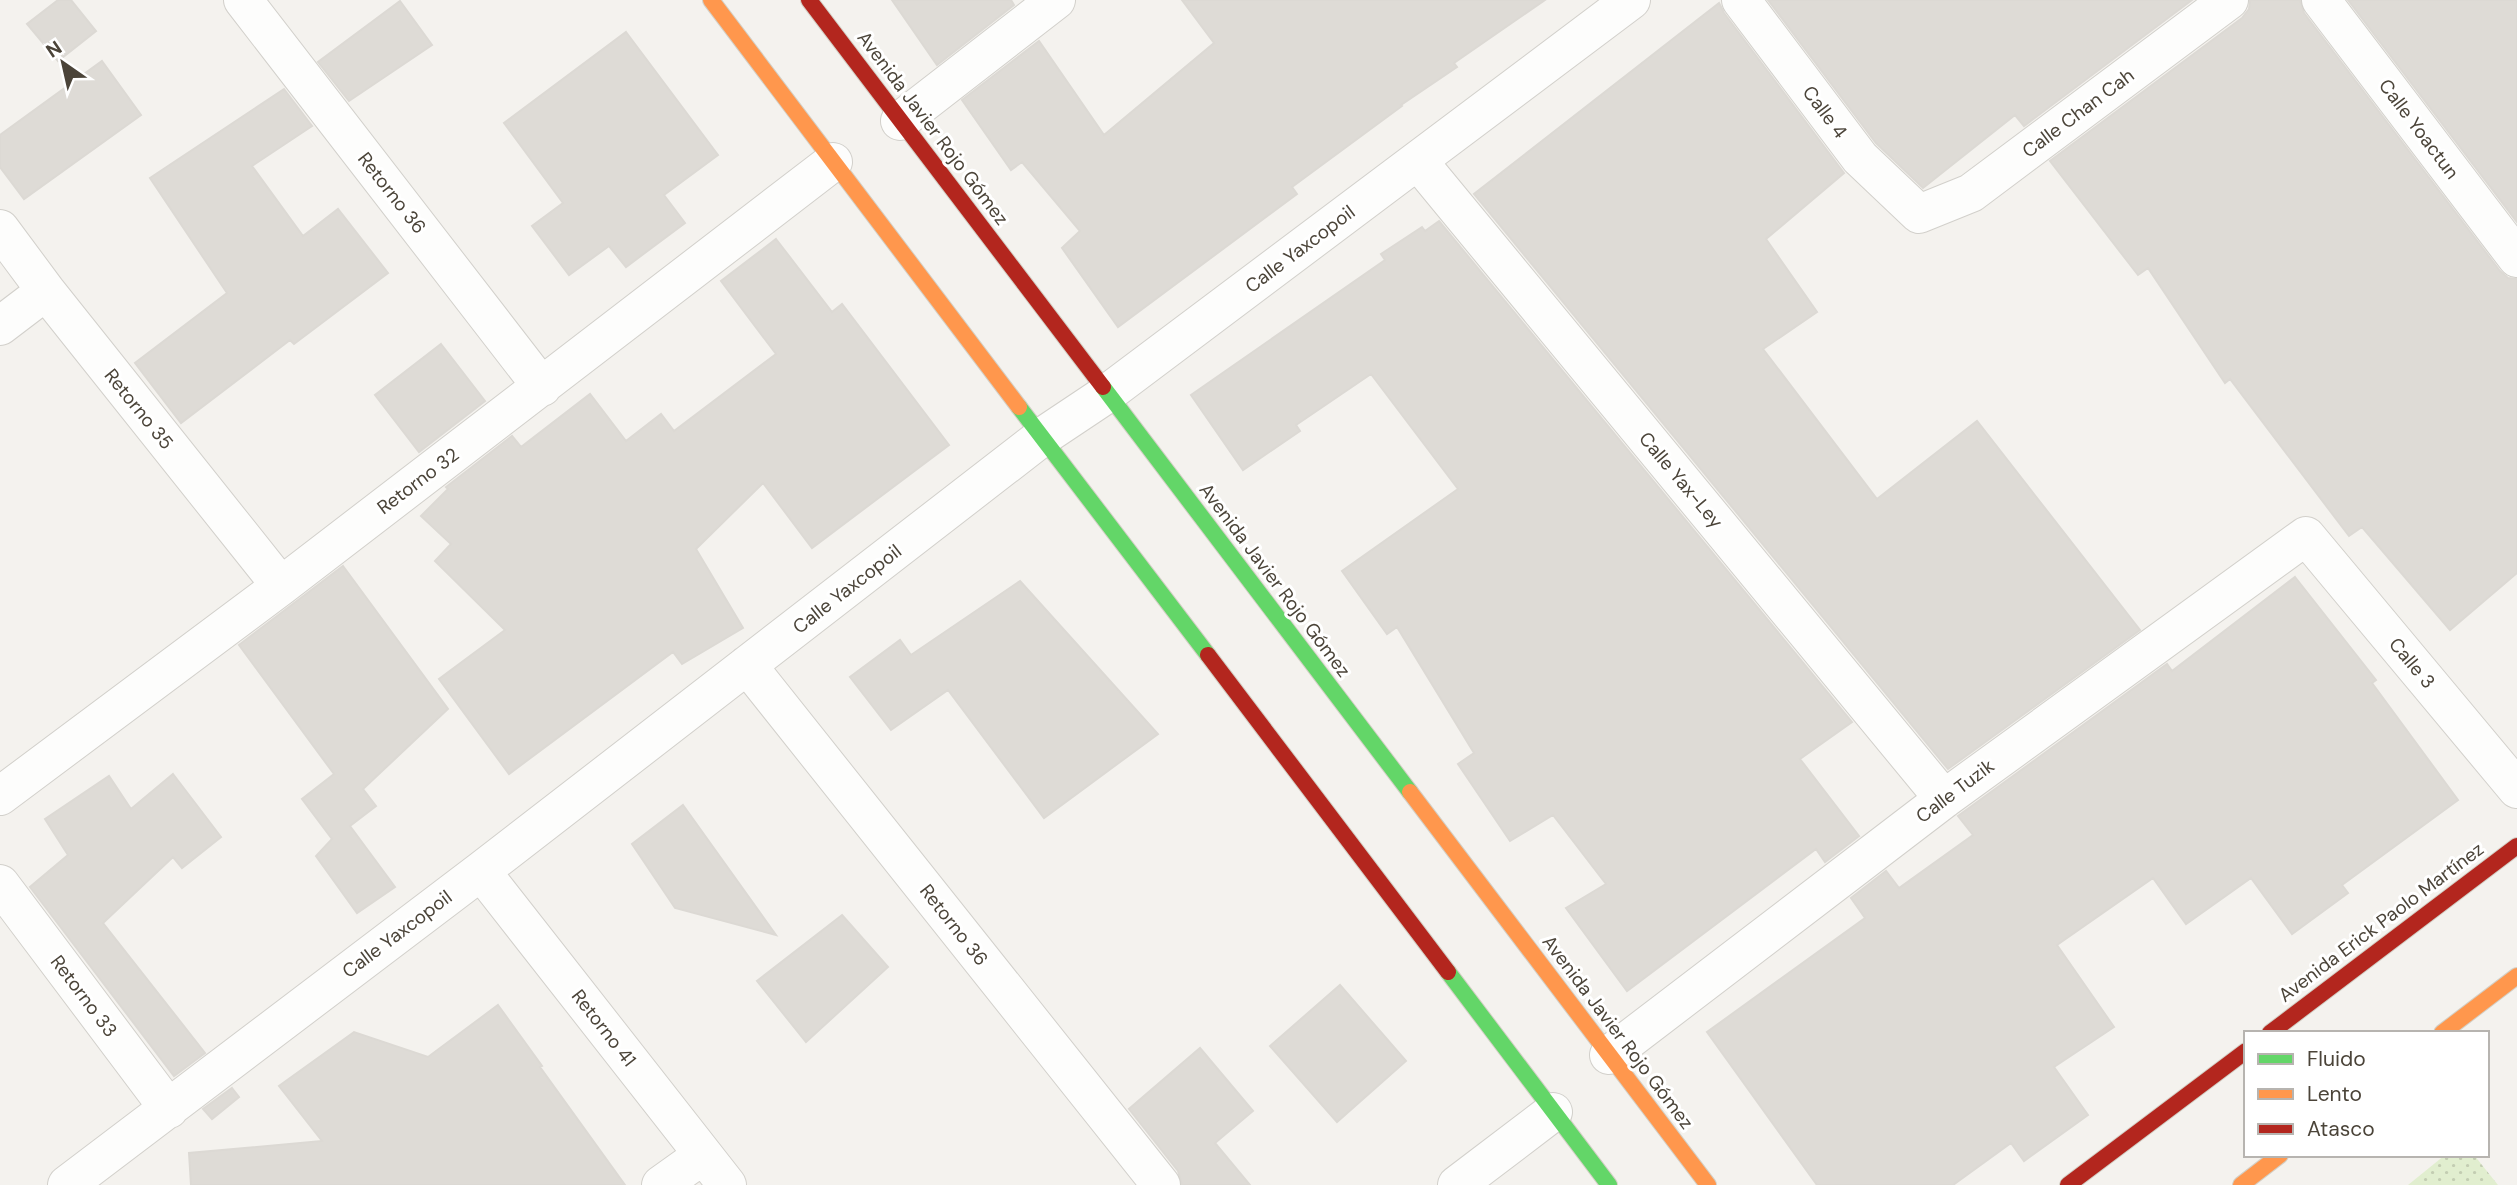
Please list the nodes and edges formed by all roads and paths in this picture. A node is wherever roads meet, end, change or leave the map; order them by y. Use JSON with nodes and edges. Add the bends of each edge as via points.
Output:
{"nodes":[{"id":1,"x":243,"y":0,"type":"edge"},
{"id":2,"x":711,"y":0,"type":"edge"},
{"id":3,"x":809,"y":0,"type":"edge"},
{"id":4,"x":1056,"y":0,"type":"edge"},
{"id":5,"x":1632,"y":0,"type":"edge"},
{"id":6,"x":1741,"y":0,"type":"edge"},
{"id":7,"x":2230,"y":0,"type":"edge"},
{"id":8,"x":2321,"y":0,"type":"edge"},
{"id":9,"x":901,"y":121,"type":"junction"},
{"id":10,"x":1418,"y":161,"type":"junction"},
{"id":11,"x":833,"y":162,"type":"junction"},
{"id":12,"x":1919,"y":214,"type":"joint"},
{"id":13,"x":0,"y":229,"type":"edge"},
{"id":14,"x":2517,"y":258,"type":"edge"},
{"id":15,"x":46,"y":291,"type":"junction"},
{"id":16,"x":0,"y":326,"type":"edge"},
{"id":17,"x":542,"y":387,"type":"junction"},
{"id":18,"x":1108,"y":393,"type":"junction"},
{"id":19,"x":1042,"y":437,"type":"junction"},
{"id":20,"x":2306,"y":536,"type":"joint"},
{"id":21,"x":281,"y":586,"type":"junction"},
{"id":22,"x":747,"y":665,"type":"junction"},
{"id":23,"x":2517,"y":789,"type":"edge"},
{"id":24,"x":0,"y":796,"type":"edge"},
{"id":25,"x":1944,"y":799,"type":"junction"},
{"id":26,"x":2517,"y":846,"type":"edge"},
{"id":27,"x":481,"y":870,"type":"junction"},
{"id":28,"x":0,"y":884,"type":"edge"},
{"id":29,"x":2517,"y":976,"type":"edge"},
{"id":30,"x":2273,"y":1031,"type":"edge"},
{"id":31,"x":2445,"y":1031,"type":"edge"},
{"id":32,"x":2244,"y":1053,"type":"edge"},
{"id":33,"x":1609,"y":1055,"type":"junction"},
{"id":34,"x":169,"y":1109,"type":"junction"},
{"id":35,"x":1553,"y":1112,"type":"junction"},
{"id":36,"x":703,"y":1155,"type":"junction"},
{"id":37,"x":2277,"y":1157,"type":"edge"},
{"id":38,"x":67,"y":1185,"type":"edge"},
{"id":39,"x":661,"y":1185,"type":"edge"},
{"id":40,"x":727,"y":1185,"type":"edge"},
{"id":41,"x":1161,"y":1185,"type":"edge"},
{"id":42,"x":1457,"y":1185,"type":"edge"},
{"id":43,"x":1609,"y":1185,"type":"edge"},
{"id":44,"x":1708,"y":1185,"type":"edge"},
{"id":45,"x":2068,"y":1185,"type":"edge"},
{"id":46,"x":2241,"y":1185,"type":"edge"}],
"edges":[{"from":1,"to":17,"type":"street","name":"Retorno 36"},
{"from":2,"to":11,"type":"main road"},
{"from":3,"to":9,"type":"main road","name":"Avenida Javier Rojo Gómez"},
{"from":4,"to":9,"type":"street"},
{"from":5,"to":10,"type":"street","name":"Calle Yaxcopoil"},
{"from":6,"to":12,"type":"street","name":"Calle 4","via":[[1860,158]]},
{"from":7,"to":12,"type":"street","name":"Calle Chan Cah","via":[[1971,192]]},
{"from":8,"to":14,"type":"street","name":"Calle Yoactun"},
{"from":9,"to":18,"type":"main road","name":"Avenida Javier Rojo Gómez"},
{"from":10,"to":18,"type":"street","name":"Calle Yaxcopoil"},
{"from":10,"to":25,"type":"street","name":"Calle Yax-Ley"},
{"from":11,"to":17,"type":"street","name":"Retorno 32"},
{"from":11,"to":19,"type":"main road"},
{"from":13,"to":15,"type":"street","name":"Retorno 35"},
{"from":15,"to":16,"type":"street"},
{"from":15,"to":21,"type":"street","name":"Retorno 35"},
{"from":17,"to":21,"type":"street","name":"Retorno 32"},
{"from":18,"to":19,"type":"street","name":"Calle Yaxcopoil"},
{"from":18,"to":33,"type":"main road","name":"Avenida Javier Rojo Gómez"},
{"from":19,"to":22,"type":"street","name":"Calle Yaxcopoil"},
{"from":19,"to":35,"type":"main road"},
{"from":20,"to":23,"type":"street","name":"Calle 3"},
{"from":20,"to":25,"type":"street","name":"Calle Tuzik"},
{"from":21,"to":24,"type":"street","name":"Retorno 32"},
{"from":22,"to":27,"type":"street","name":"Calle Yaxcopoil"},
{"from":22,"to":41,"type":"street","name":"Retorno 36"},
{"from":25,"to":33,"type":"street","name":"Calle Tuzik"},
{"from":26,"to":30,"type":"main road","name":"Avenida Erick Paolo Martínez"},
{"from":27,"to":34,"type":"street","name":"Calle Yaxcopoil"},
{"from":27,"to":36,"type":"street","name":"Retorno 41"},
{"from":28,"to":34,"type":"street","name":"Retorno 33"},
{"from":29,"to":31,"type":"main road"},
{"from":32,"to":45,"type":"main road"},
{"from":33,"to":44,"type":"main road","name":"Avenida Javier Rojo Gómez"},
{"from":34,"to":38,"type":"street","name":"Calle Yaxcopoil"},
{"from":35,"to":42,"type":"street"},
{"from":35,"to":43,"type":"main road"},
{"from":36,"to":39,"type":"street"},
{"from":36,"to":40,"type":"street","name":"Retorno 41"},
{"from":37,"to":46,"type":"main road"}]}
